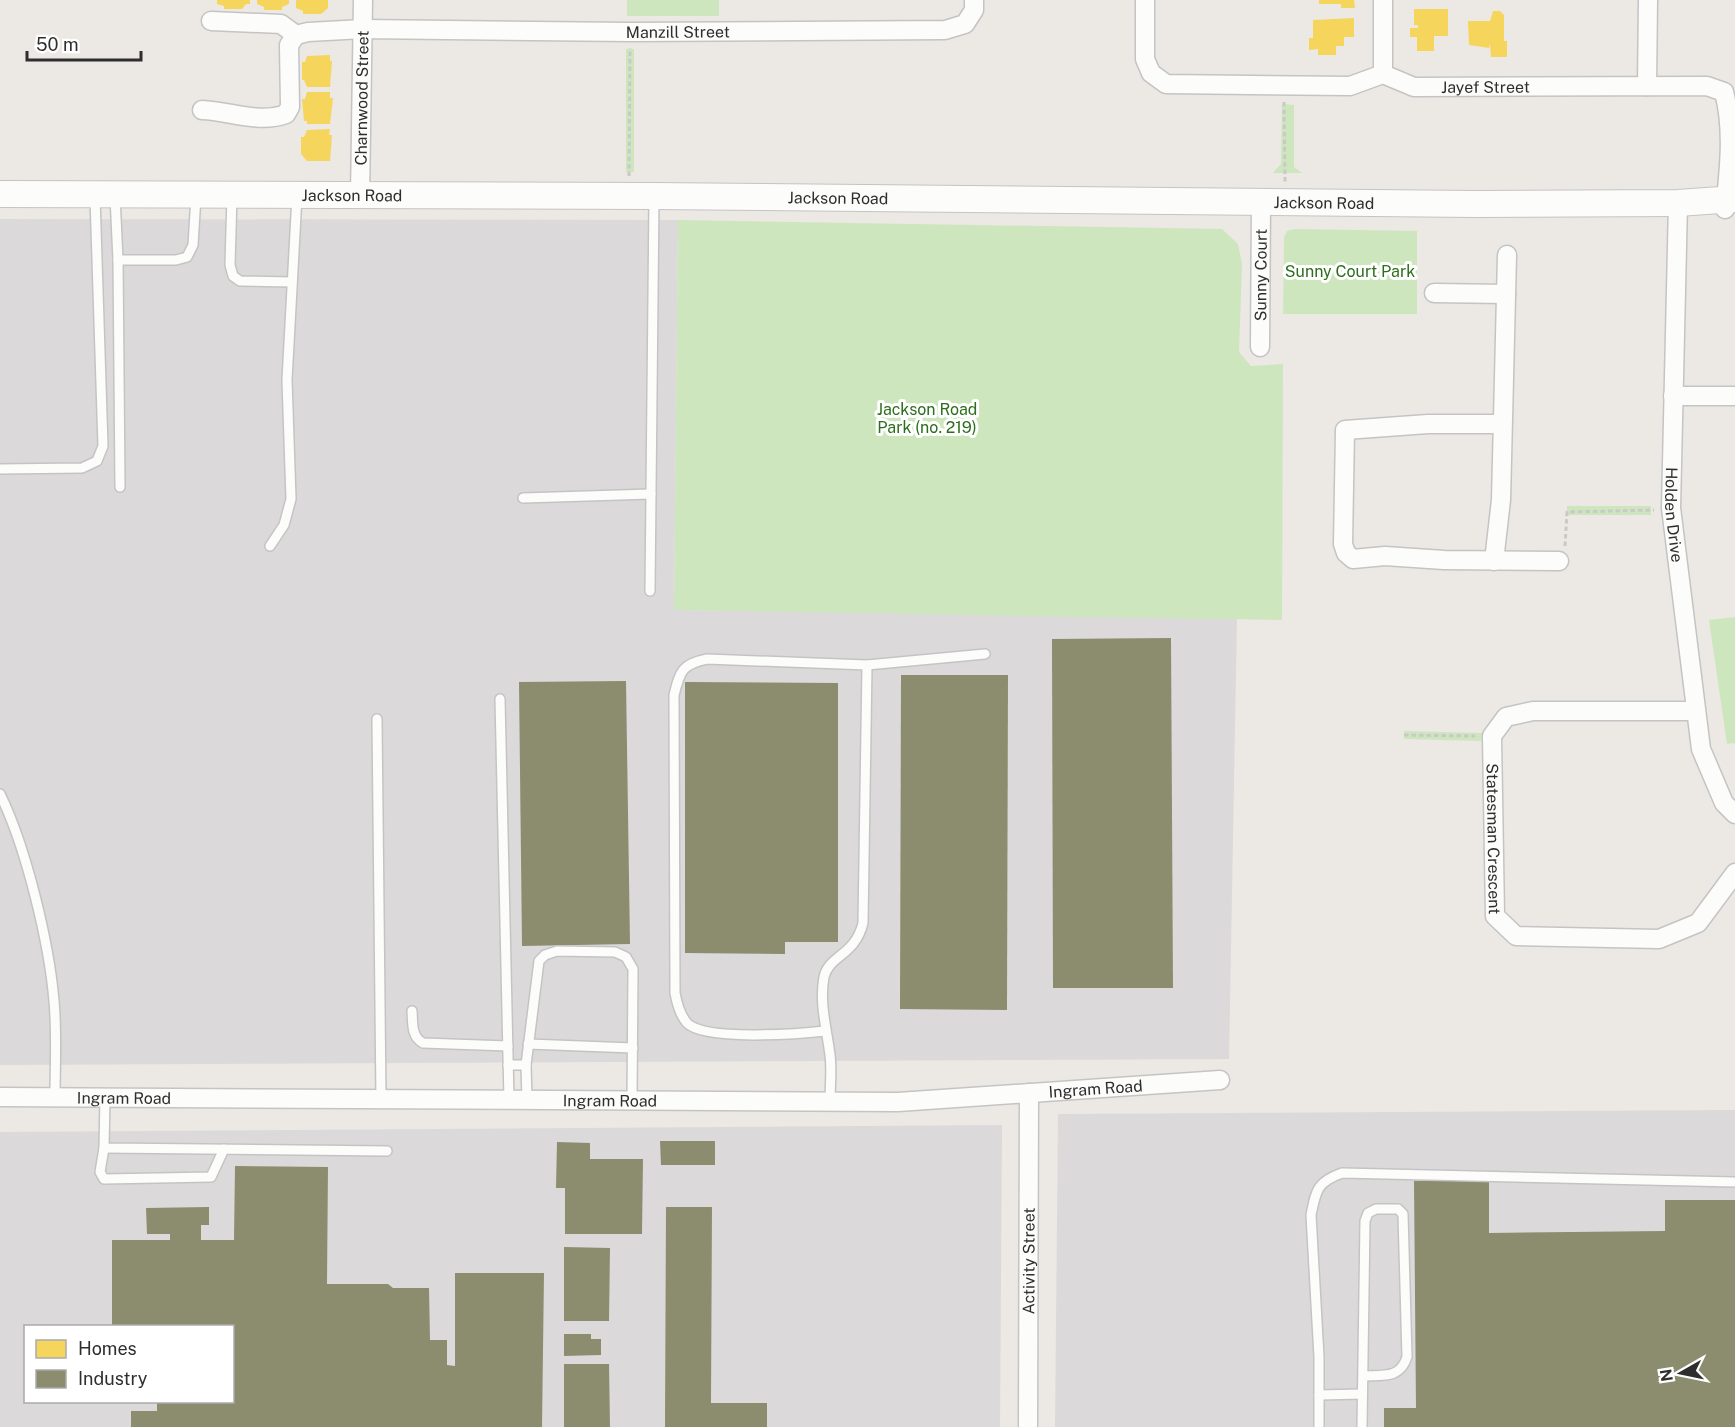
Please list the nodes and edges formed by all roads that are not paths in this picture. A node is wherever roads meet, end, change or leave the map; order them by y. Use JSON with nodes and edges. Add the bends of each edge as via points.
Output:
{"nodes":[{"id":1,"x":363,"y":0,"type":"edge"},
{"id":2,"x":974,"y":0,"type":"edge"},
{"id":3,"x":1145,"y":0,"type":"edge"},
{"id":4,"x":1383,"y":0,"type":"edge"},
{"id":5,"x":1648,"y":0,"type":"edge"},
{"id":6,"x":211,"y":21,"type":"dead end"},
{"id":7,"x":363,"y":29,"type":"junction"},
{"id":8,"x":296,"y":35,"type":"junction"},
{"id":9,"x":1383,"y":74,"type":"junction"},
{"id":10,"x":1647,"y":86,"type":"junction"},
{"id":11,"x":202,"y":110,"type":"dead end"},
{"id":12,"x":1732,"y":110,"type":"edge"},
{"id":13,"x":0,"y":194,"type":"edge"},
{"id":14,"x":105,"y":195,"type":"junction"},
{"id":15,"x":196,"y":196,"type":"junction"},
{"id":16,"x":232,"y":196,"type":"junction"},
{"id":17,"x":297,"y":196,"type":"junction"},
{"id":18,"x":360,"y":196,"type":"junction"},
{"id":19,"x":642,"y":196,"type":"junction"},
{"id":20,"x":1261,"y":202,"type":"junction"},
{"id":21,"x":1678,"y":204,"type":"junction"},
{"id":22,"x":1730,"y":204,"type":"edge"},
{"id":23,"x":1507,"y":255,"type":"dead end"},
{"id":24,"x":118,"y":260,"type":"junction"},
{"id":25,"x":292,"y":282,"type":"junction"},
{"id":26,"x":1434,"y":293,"type":"dead end"},
{"id":27,"x":1506,"y":294,"type":"junction"},
{"id":28,"x":1260,"y":347,"type":"dead end"},
{"id":29,"x":1673,"y":396,"type":"junction"},
{"id":30,"x":1735,"y":396,"type":"edge"},
{"id":31,"x":1502,"y":424,"type":"junction"},
{"id":32,"x":0,"y":469,"type":"edge"},
{"id":33,"x":120,"y":487,"type":"dead end"},
{"id":34,"x":651,"y":494,"type":"junction"},
{"id":35,"x":523,"y":498,"type":"dead end"},
{"id":36,"x":270,"y":546,"type":"dead end"},
{"id":37,"x":1494,"y":561,"type":"junction"},
{"id":38,"x":1559,"y":561,"type":"road end"},
{"id":39,"x":650,"y":591,"type":"dead end"},
{"id":40,"x":985,"y":654,"type":"dead end"},
{"id":41,"x":867,"y":665,"type":"junction"},
{"id":42,"x":500,"y":699,"type":"dead end"},
{"id":43,"x":1695,"y":711,"type":"junction"},
{"id":44,"x":378,"y":719,"type":"dead end"},
{"id":45,"x":0,"y":794,"type":"edge"},
{"id":46,"x":1735,"y":814,"type":"edge"},
{"id":47,"x":1735,"y":873,"type":"edge"},
{"id":48,"x":412,"y":1011,"type":"dead end"},
{"id":49,"x":825,"y":1031,"type":"junction"},
{"id":50,"x":528,"y":1044,"type":"junction"},
{"id":51,"x":508,"y":1046,"type":"junction"},
{"id":52,"x":633,"y":1048,"type":"junction"},
{"id":53,"x":508,"y":1065,"type":"junction"},
{"id":54,"x":526,"y":1065,"type":"junction"},
{"id":55,"x":1220,"y":1080,"type":"dead end"},
{"id":56,"x":1029,"y":1093,"type":"junction"},
{"id":57,"x":0,"y":1097,"type":"edge"},
{"id":58,"x":55,"y":1097,"type":"junction"},
{"id":59,"x":105,"y":1097,"type":"junction"},
{"id":60,"x":381,"y":1100,"type":"junction"},
{"id":61,"x":518,"y":1100,"type":"junction"},
{"id":62,"x":632,"y":1101,"type":"junction"},
{"id":63,"x":830,"y":1101,"type":"junction"},
{"id":64,"x":104,"y":1148,"type":"junction"},
{"id":65,"x":224,"y":1149,"type":"junction"},
{"id":66,"x":387,"y":1151,"type":"dead end"},
{"id":67,"x":1735,"y":1182,"type":"edge"},
{"id":68,"x":1363,"y":1376,"type":"junction"},
{"id":69,"x":1362,"y":1394,"type":"junction"},
{"id":70,"x":1319,"y":1395,"type":"junction"},
{"id":71,"x":1028,"y":1427,"type":"edge"},
{"id":72,"x":1319,"y":1427,"type":"edge"},
{"id":73,"x":1362,"y":1427,"type":"edge"}],
"edges":[{"from":1,"to":7,"type":"street","name":"Charnwood Street"},
{"from":2,"to":7,"type":"street","name":"Manzill Street","via":[[974,10],[965,24],[945,30]]},
{"from":3,"to":9,"type":"street","via":[[1145,59],[1151,74],[1166,84],[1350,86]]},
{"from":4,"to":9,"type":"street"},
{"from":5,"to":10,"type":"street"},
{"from":6,"to":8,"type":"street","via":[[281,24]]},
{"from":7,"to":8,"type":"street","name":"Manzill Street"},
{"from":7,"to":18,"type":"street","name":"Charnwood Street"},
{"from":8,"to":11,"type":"street","via":[[289,45],[290,107],[286,114],[239,117],[225,111]]},
{"from":9,"to":10,"type":"street","name":"Jayef Street","via":[[1414,87]]},
{"from":10,"to":12,"type":"street","name":"Jayef Street","via":[[1707,86],[1724,92]]},
{"from":12,"to":22,"type":"street","name":"Jayef Street"},
{"from":13,"to":14,"type":"street","name":"Jackson Road"},
{"from":14,"to":15,"type":"street","name":"Jackson Road"},
{"from":14,"to":24,"type":"lane"},
{"from":14,"to":32,"type":"lane","via":[[103,446],[97,460],[82,468]]},
{"from":15,"to":16,"type":"street","name":"Jackson Road"},
{"from":15,"to":24,"type":"lane","via":[[193,246],[187,257]]},
{"from":16,"to":17,"type":"street","name":"Jackson Road"},
{"from":16,"to":25,"type":"lane","via":[[233,276],[240,281]]},
{"from":17,"to":18,"type":"street","name":"Jackson Road"},
{"from":17,"to":25,"type":"lane"},
{"from":18,"to":19,"type":"street","name":"Jackson Road"},
{"from":19,"to":20,"type":"street","name":"Jackson Road"},
{"from":19,"to":34,"type":"lane"},
{"from":20,"to":21,"type":"street","name":"Jackson Road"},
{"from":20,"to":28,"type":"street","name":"Sunny Court"},
{"from":21,"to":22,"type":"street","name":"Jackson Road"},
{"from":21,"to":29,"type":"street","name":"Holden Drive"},
{"from":23,"to":27,"type":"street"},
{"from":24,"to":33,"type":"lane"},
{"from":25,"to":36,"type":"lane","via":[[287,380],[291,499],[284,525]]},
{"from":26,"to":27,"type":"street"},
{"from":27,"to":31,"type":"street"},
{"from":29,"to":30,"type":"street"},
{"from":29,"to":43,"type":"street","name":"Holden Drive","via":[[1671,508]]},
{"from":31,"to":37,"type":"street","via":[[1501,500]]},
{"from":31,"to":37,"type":"street","via":[[1345,430],[1346,553],[1353,559],[1385,556]]},
{"from":34,"to":35,"type":"lane"},
{"from":34,"to":39,"type":"lane"},
{"from":37,"to":38,"type":"street"},
{"from":40,"to":41,"type":"lane"},
{"from":41,"to":49,"type":"lane","via":[[863,923],[854,945],[830,964],[824,977]]},
{"from":41,"to":49,"type":"lane","via":[[707,659],[690,663],[679,674],[674,695],[675,993],[680,1013],[688,1024],[706,1033],[799,1035]]},
{"from":42,"to":51,"type":"lane"},
{"from":43,"to":46,"type":"street","name":"Holden Drive","via":[[1701,750],[1724,803]]},
{"from":43,"to":47,"type":"street","name":"Statesman Crescent","via":[[1533,711],[1506,717],[1492,736],[1495,916],[1516,936],[1659,939],[1698,923]]},
{"from":44,"to":60,"type":"lane"},
{"from":45,"to":58,"type":"lane","via":[[23,857],[44,937],[54,1001]]},
{"from":48,"to":51,"type":"lane","via":[[413,1033],[423,1043]]},
{"from":49,"to":63,"type":"lane","via":[[830,1055]]},
{"from":50,"to":52,"type":"lane"},
{"from":50,"to":52,"type":"lane","via":[[539,961],[557,951],[615,952],[626,957],[633,969]]},
{"from":50,"to":54,"type":"lane"},
{"from":51,"to":53,"type":"lane"},
{"from":52,"to":62,"type":"lane"},
{"from":53,"to":54,"type":"lane"},
{"from":53,"to":61,"type":"lane"},
{"from":54,"to":61,"type":"lane"},
{"from":55,"to":56,"type":"street","name":"Ingram Road"},
{"from":56,"to":63,"type":"street","name":"Ingram Road","via":[[898,1102]]},
{"from":56,"to":71,"type":"street","name":"Activity Street"},
{"from":57,"to":58,"type":"street","name":"Ingram Road"},
{"from":58,"to":59,"type":"street","name":"Ingram Road"},
{"from":59,"to":60,"type":"street","name":"Ingram Road"},
{"from":59,"to":64,"type":"lane"},
{"from":60,"to":61,"type":"street","name":"Ingram Road"},
{"from":61,"to":62,"type":"street","name":"Ingram Road"},
{"from":62,"to":63,"type":"street","name":"Ingram Road"},
{"from":64,"to":65,"type":"lane"},
{"from":64,"to":65,"type":"lane","via":[[99,1172],[104,1179],[211,1177]]},
{"from":65,"to":66,"type":"lane"},
{"from":67,"to":70,"type":"lane","via":[[1342,1173],[1324,1179],[1315,1194],[1311,1215]]},
{"from":68,"to":68,"type":"lane","via":[[1396,1374],[1403,1369],[1407,1357],[1403,1214],[1398,1209],[1376,1209],[1368,1213],[1365,1221]]},
{"from":68,"to":69,"type":"lane"},
{"from":69,"to":70,"type":"lane"},
{"from":69,"to":73,"type":"lane"},
{"from":70,"to":72,"type":"lane"}]}
